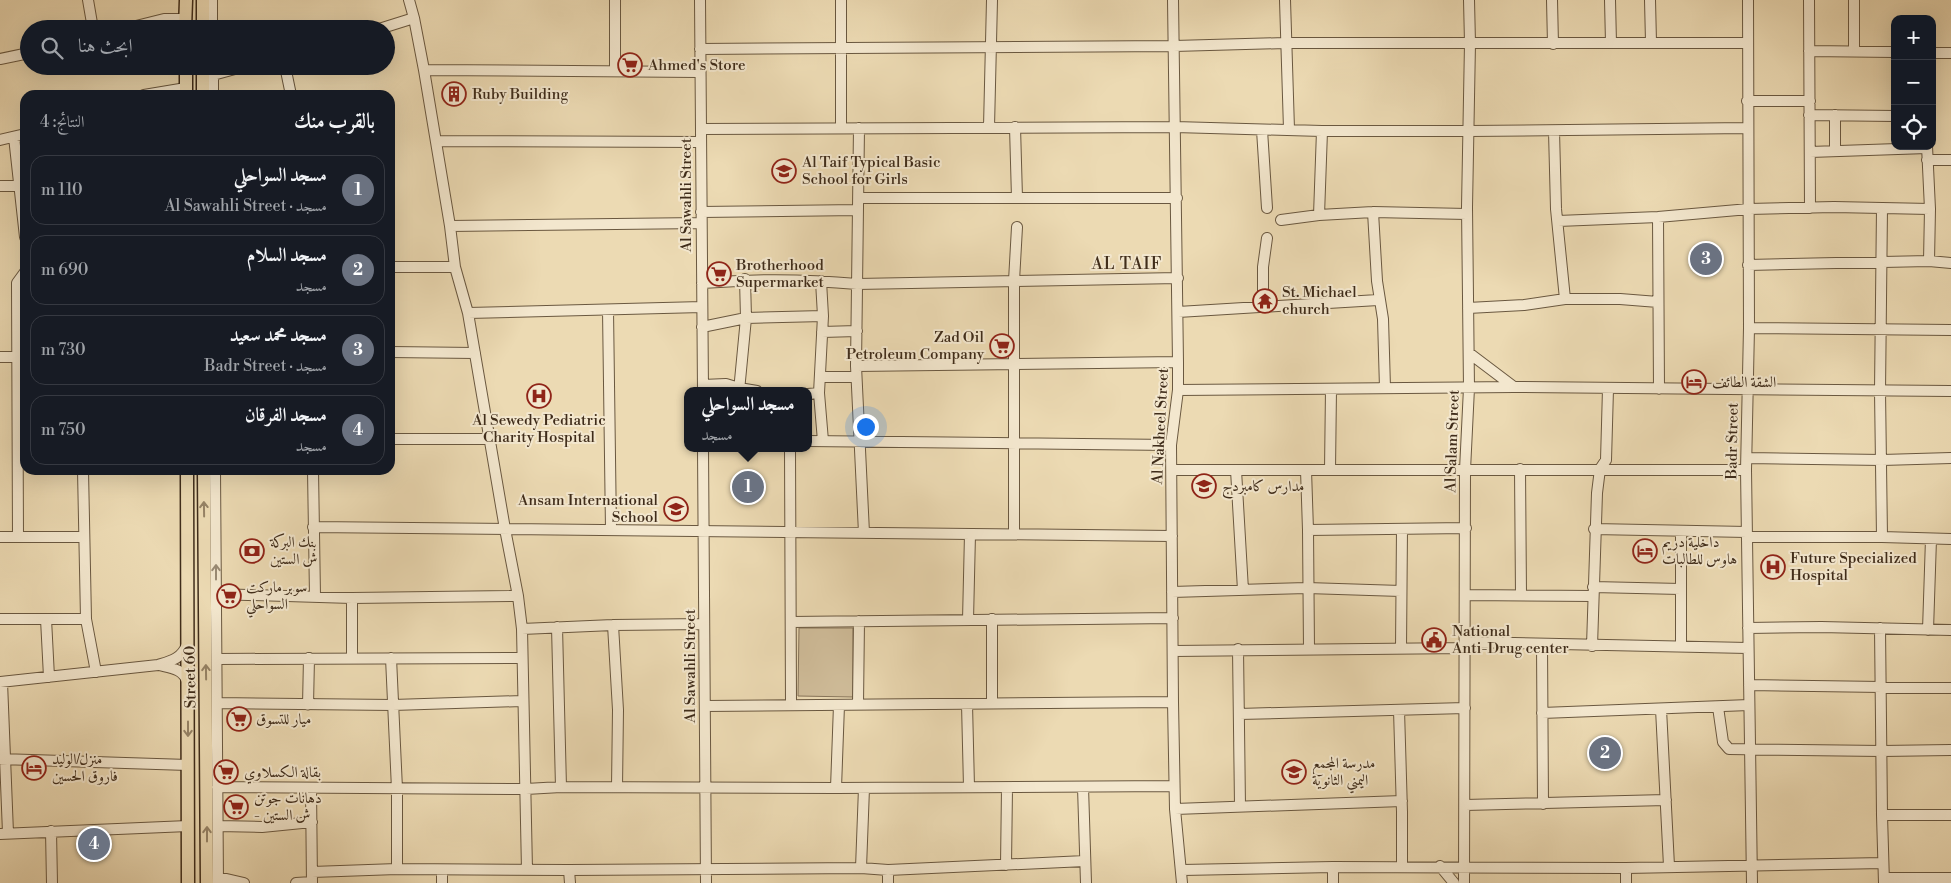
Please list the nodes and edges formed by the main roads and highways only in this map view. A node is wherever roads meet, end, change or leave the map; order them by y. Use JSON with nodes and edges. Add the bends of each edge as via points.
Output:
{"nodes":[{"id":1,"x":186,"y":0,"type":"edge"},
{"id":2,"x":203,"y":0,"type":"edge"},
{"id":3,"x":185,"y":20,"type":"edge"},
{"id":4,"x":203,"y":20,"type":"edge"},
{"id":5,"x":186,"y":75,"type":"edge"},
{"id":6,"x":203,"y":75,"type":"edge"},
{"id":7,"x":186,"y":90,"type":"edge"},
{"id":8,"x":203,"y":90,"type":"edge"},
{"id":9,"x":187,"y":475,"type":"edge"},
{"id":10,"x":204,"y":475,"type":"edge"},
{"id":11,"x":215,"y":881,"type":"edge"},
{"id":12,"x":188,"y":883,"type":"edge"}],
"edges":[{"from":1,"to":3,"type":"main road"},
{"from":2,"to":4,"type":"main road"},
{"from":5,"to":7,"type":"main road"},
{"from":6,"to":8,"type":"main road"},
{"from":9,"to":12,"type":"main road","name":"Street 60","one_way":true},
{"from":11,"to":10,"type":"main road","name":"Street 60","one_way":true}]}
